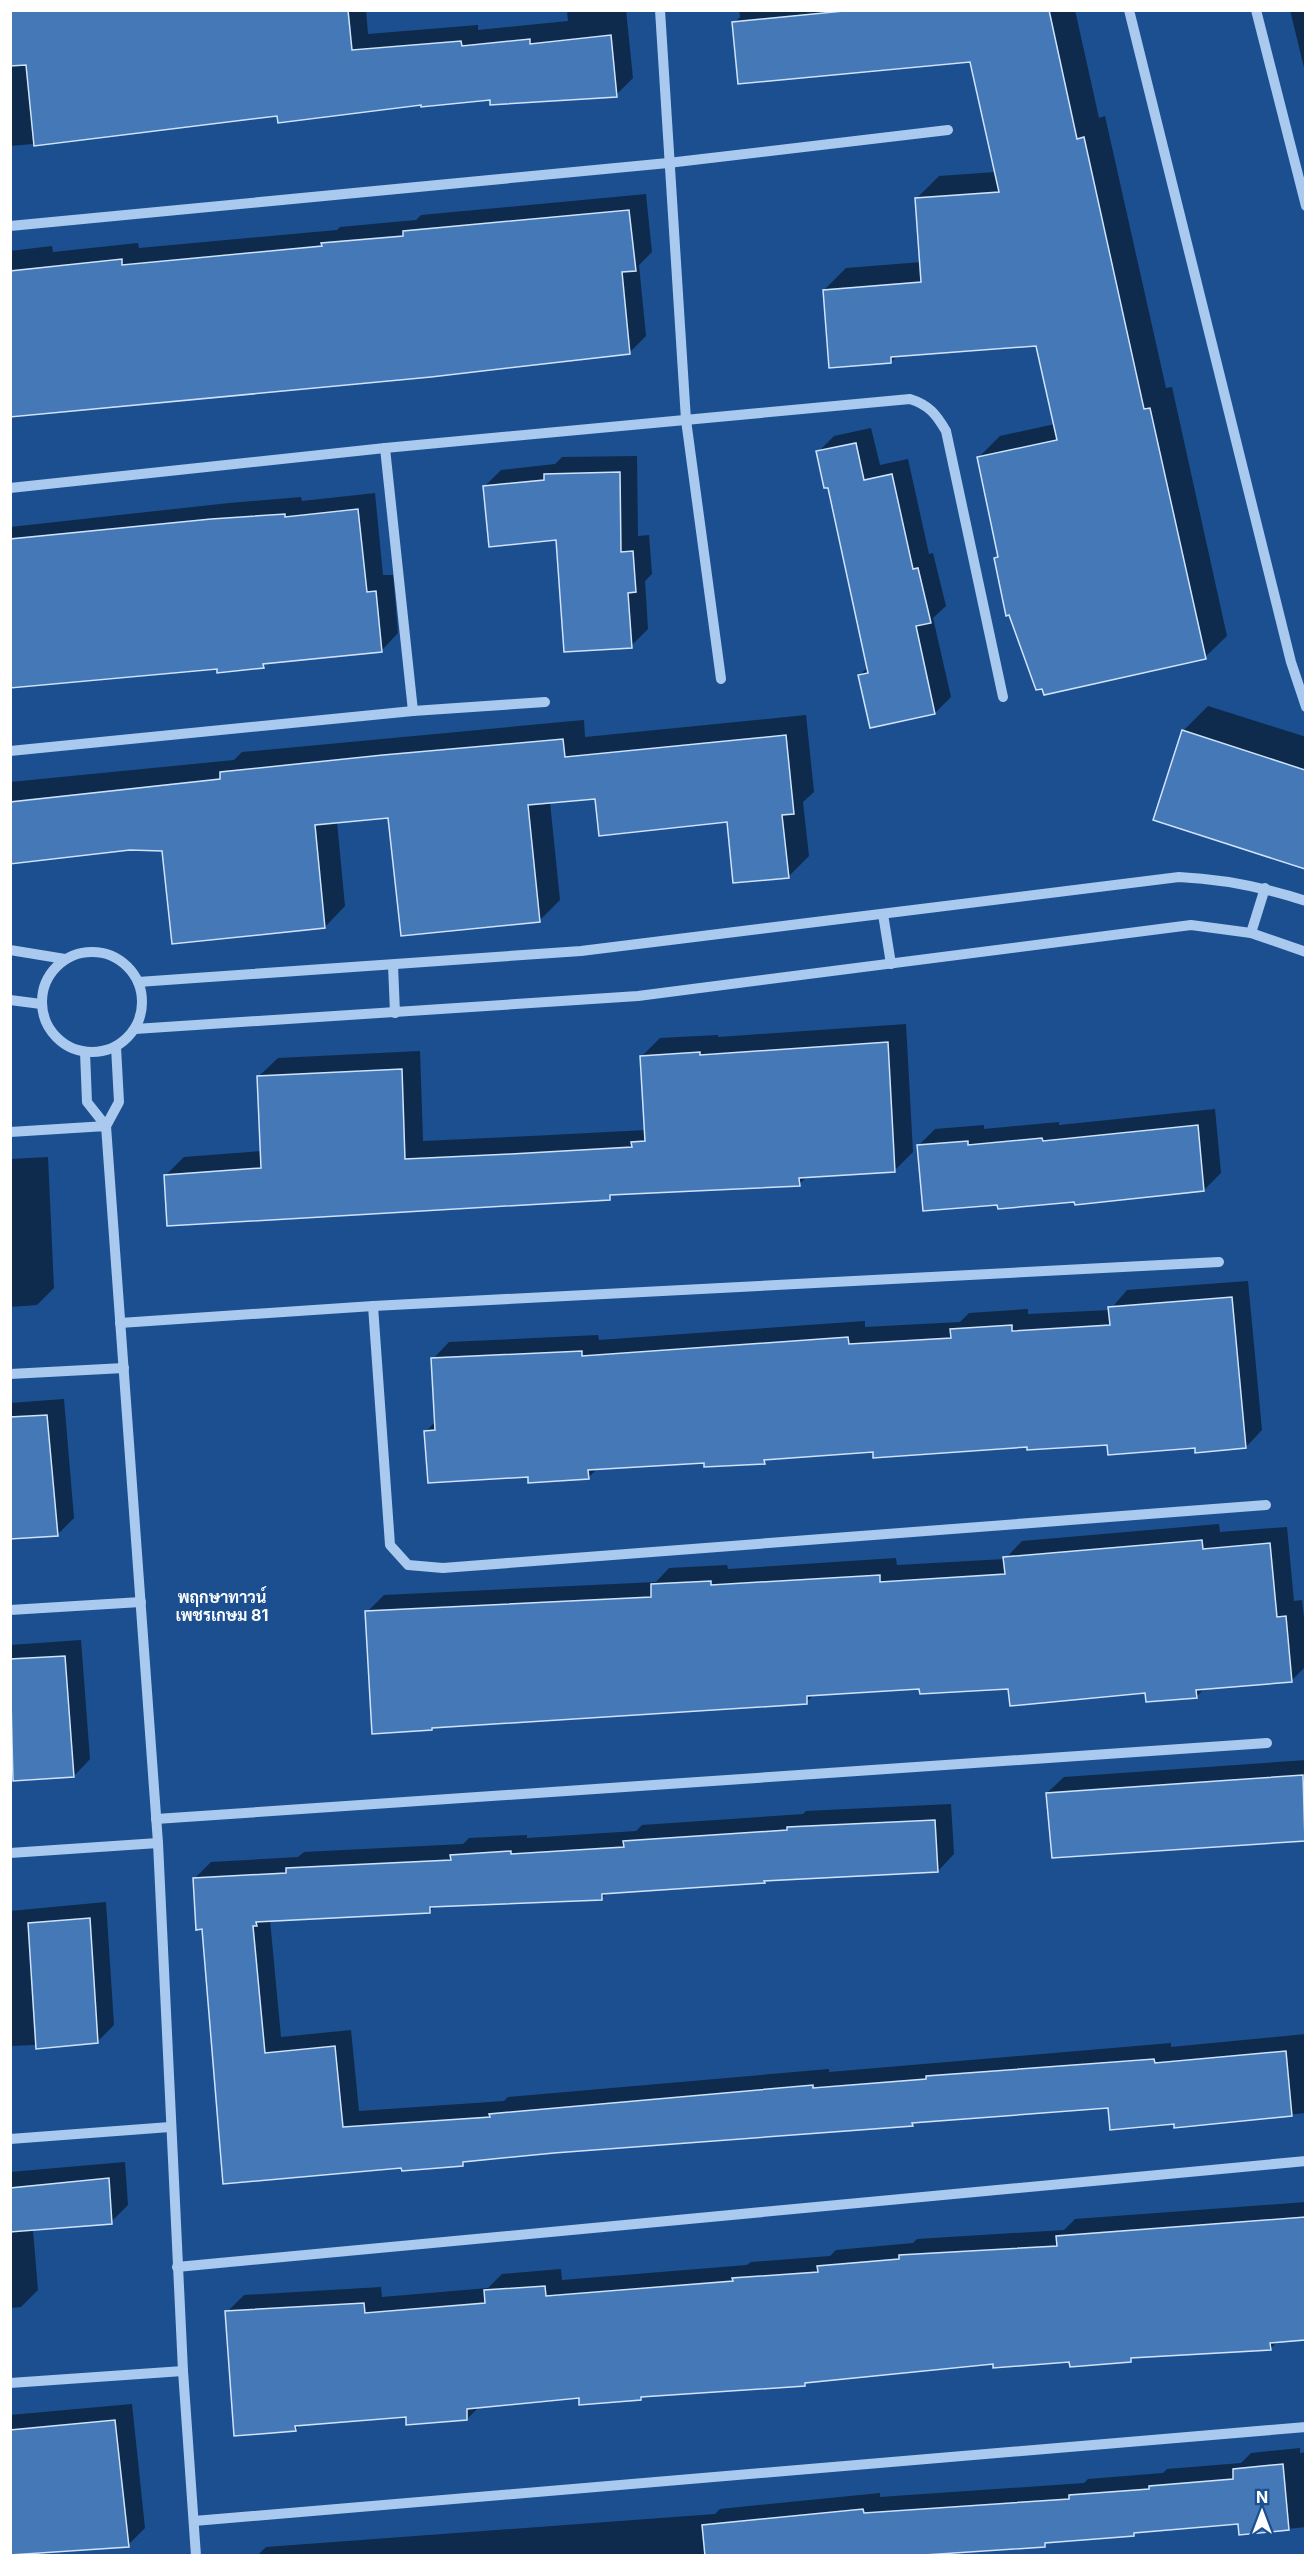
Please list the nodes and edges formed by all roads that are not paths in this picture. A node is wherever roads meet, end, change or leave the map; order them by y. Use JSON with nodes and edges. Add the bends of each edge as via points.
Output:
{"nodes":[{"id":1,"x":660,"y":10,"type":"edge"},
{"id":2,"x":1129,"y":10,"type":"edge"},
{"id":3,"x":1256,"y":10,"type":"edge"},
{"id":4,"x":948,"y":130,"type":"dead end"},
{"id":5,"x":668,"y":163,"type":"junction"},
{"id":6,"x":1305,"y":206,"type":"edge"},
{"id":7,"x":10,"y":226,"type":"edge"},
{"id":8,"x":686,"y":420,"type":"junction"},
{"id":9,"x":385,"y":448,"type":"junction"},
{"id":10,"x":10,"y":488,"type":"edge"},
{"id":11,"x":721,"y":679,"type":"dead end"},
{"id":12,"x":1003,"y":697,"type":"dead end"},
{"id":13,"x":545,"y":702,"type":"dead end"},
{"id":14,"x":1305,"y":708,"type":"edge"},
{"id":15,"x":412,"y":711,"type":"junction"},
{"id":16,"x":10,"y":751,"type":"edge"},
{"id":17,"x":1265,"y":888,"type":"junction"},
{"id":18,"x":1305,"y":901,"type":"edge"},
{"id":19,"x":883,"y":914,"type":"junction"},
{"id":20,"x":1251,"y":933,"type":"junction"},
{"id":21,"x":10,"y":950,"type":"edge"},
{"id":22,"x":1305,"y":952,"type":"edge"},
{"id":23,"x":65,"y":959,"type":"junction"},
{"id":24,"x":891,"y":964,"type":"junction"},
{"id":25,"x":393,"y":965,"type":"junction"},
{"id":26,"x":138,"y":982,"type":"junction"},
{"id":27,"x":10,"y":1000,"type":"edge"},
{"id":28,"x":41,"y":1004,"type":"junction"},
{"id":29,"x":395,"y":1013,"type":"junction"},
{"id":30,"x":135,"y":1029,"type":"junction"},
{"id":31,"x":116,"y":1047,"type":"junction"},
{"id":32,"x":85,"y":1053,"type":"junction"},
{"id":33,"x":106,"y":1126,"type":"junction"},
{"id":34,"x":10,"y":1132,"type":"edge"},
{"id":35,"x":1219,"y":1262,"type":"dead end"},
{"id":36,"x":373,"y":1306,"type":"junction"},
{"id":37,"x":120,"y":1323,"type":"junction"},
{"id":38,"x":124,"y":1368,"type":"junction"},
{"id":39,"x":10,"y":1374,"type":"edge"},
{"id":40,"x":1266,"y":1505,"type":"dead end"},
{"id":41,"x":141,"y":1602,"type":"junction"},
{"id":42,"x":10,"y":1611,"type":"edge"},
{"id":43,"x":1267,"y":1743,"type":"dead end"},
{"id":44,"x":156,"y":1819,"type":"junction"},
{"id":45,"x":158,"y":1843,"type":"junction"},
{"id":46,"x":10,"y":1854,"type":"edge"},
{"id":47,"x":170,"y":2127,"type":"junction"},
{"id":48,"x":10,"y":2139,"type":"edge"},
{"id":49,"x":1305,"y":2161,"type":"edge"},
{"id":50,"x":177,"y":2266,"type":"junction"},
{"id":51,"x":183,"y":2371,"type":"junction"},
{"id":52,"x":10,"y":2383,"type":"edge"},
{"id":53,"x":1305,"y":2427,"type":"edge"},
{"id":54,"x":194,"y":2521,"type":"junction"},
{"id":55,"x":196,"y":2556,"type":"edge"}],
"edges":[{"from":1,"to":5,"type":"street"},
{"from":2,"to":14,"type":"street"},
{"from":3,"to":6,"type":"street"},
{"from":4,"to":5,"type":"street"},
{"from":5,"to":7,"type":"street"},
{"from":5,"to":8,"type":"street"},
{"from":8,"to":9,"type":"street"},
{"from":8,"to":11,"type":"street"},
{"from":8,"to":12,"type":"street","via":[[910,399],[926,404],[946,431]]},
{"from":9,"to":10,"type":"street"},
{"from":9,"to":15,"type":"street"},
{"from":13,"to":15,"type":"street"},
{"from":15,"to":16,"type":"street"},
{"from":17,"to":18,"type":"street"},
{"from":17,"to":19,"type":"street","via":[[1224,879],[1179,877]]},
{"from":17,"to":20,"type":"street"},
{"from":19,"to":24,"type":"street"},
{"from":19,"to":25,"type":"street","via":[[581,951]]},
{"from":20,"to":22,"type":"street"},
{"from":20,"to":24,"type":"street","via":[[1191,926]]},
{"from":21,"to":23,"type":"street"},
{"from":23,"to":26,"type":"street","via":[[81,953],[114,956],[127,965]]},
{"from":23,"to":28,"type":"street","via":[[47,979]]},
{"from":24,"to":29,"type":"street","via":[[638,996]]},
{"from":25,"to":26,"type":"street"},
{"from":25,"to":29,"type":"street"},
{"from":26,"to":30,"type":"street","via":[[143,1009]]},
{"from":27,"to":28,"type":"street"},
{"from":28,"to":32,"type":"street","via":[[45,1022],[54,1036]]},
{"from":29,"to":30,"type":"street"},
{"from":30,"to":31,"type":"street"},
{"from":31,"to":32,"type":"street"},
{"from":31,"to":33,"type":"street","via":[[119,1102]]},
{"from":32,"to":33,"type":"street","via":[[87,1102]]},
{"from":33,"to":34,"type":"street"},
{"from":33,"to":37,"type":"street"},
{"from":35,"to":36,"type":"street"},
{"from":36,"to":37,"type":"street"},
{"from":36,"to":40,"type":"street","via":[[390,1545],[408,1566],[443,1568]]},
{"from":37,"to":38,"type":"street"},
{"from":38,"to":39,"type":"street"},
{"from":38,"to":41,"type":"street"},
{"from":41,"to":42,"type":"street"},
{"from":41,"to":44,"type":"street"},
{"from":43,"to":44,"type":"street"},
{"from":44,"to":45,"type":"street"},
{"from":45,"to":46,"type":"street"},
{"from":45,"to":47,"type":"street"},
{"from":47,"to":48,"type":"street"},
{"from":47,"to":50,"type":"street"},
{"from":49,"to":50,"type":"street"},
{"from":50,"to":51,"type":"street"},
{"from":51,"to":52,"type":"street"},
{"from":51,"to":54,"type":"street"},
{"from":53,"to":54,"type":"street"},
{"from":54,"to":55,"type":"street"}]}
